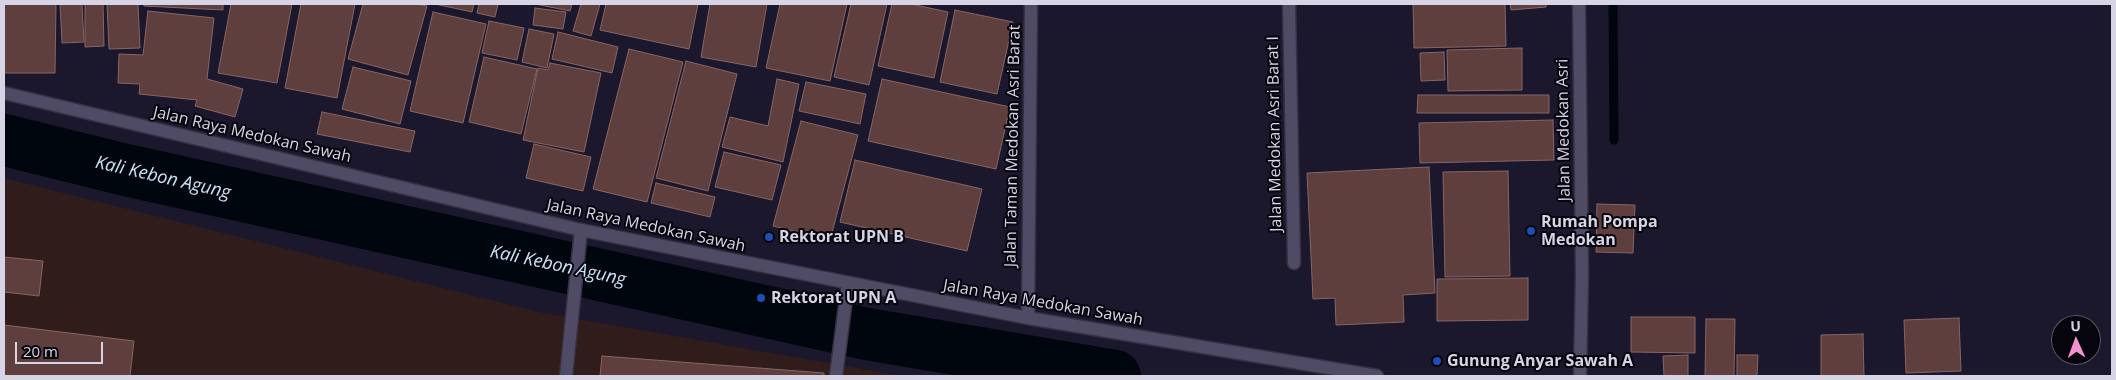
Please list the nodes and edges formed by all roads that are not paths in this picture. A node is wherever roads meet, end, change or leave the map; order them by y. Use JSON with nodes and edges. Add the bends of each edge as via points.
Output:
{"nodes":[{"id":1,"x":1031,"y":4,"type":"edge"},
{"id":2,"x":1289,"y":4,"type":"edge"},
{"id":3,"x":1579,"y":4,"type":"edge"},
{"id":4,"x":4,"y":93,"type":"edge"},
{"id":5,"x":581,"y":230,"type":"junction"},
{"id":6,"x":1294,"y":263,"type":"dead end"},
{"id":7,"x":848,"y":283,"type":"junction"},
{"id":8,"x":1028,"y":318,"type":"junction"},
{"id":9,"x":566,"y":376,"type":"edge"},
{"id":10,"x":836,"y":376,"type":"edge"},
{"id":11,"x":1377,"y":376,"type":"edge"},
{"id":12,"x":1580,"y":376,"type":"edge"}],
"edges":[{"from":1,"to":8,"type":"street","name":"Jalan Taman Medokan Asri Barat"},
{"from":2,"to":6,"type":"street","name":"Jalan Medokan Asri Barat I"},
{"from":3,"to":12,"type":"street","name":"Jalan Medokan Asri"},
{"from":4,"to":5,"type":"street","name":"Jalan Raya Medokan Sawah"},
{"from":5,"to":7,"type":"street","name":"Jalan Raya Medokan Sawah"},
{"from":5,"to":9,"type":"street"},
{"from":7,"to":8,"type":"street","name":"Jalan Raya Medokan Sawah"},
{"from":7,"to":10,"type":"street"},
{"from":8,"to":11,"type":"street","name":"Jalan Raya Medokan Sawah"}]}
